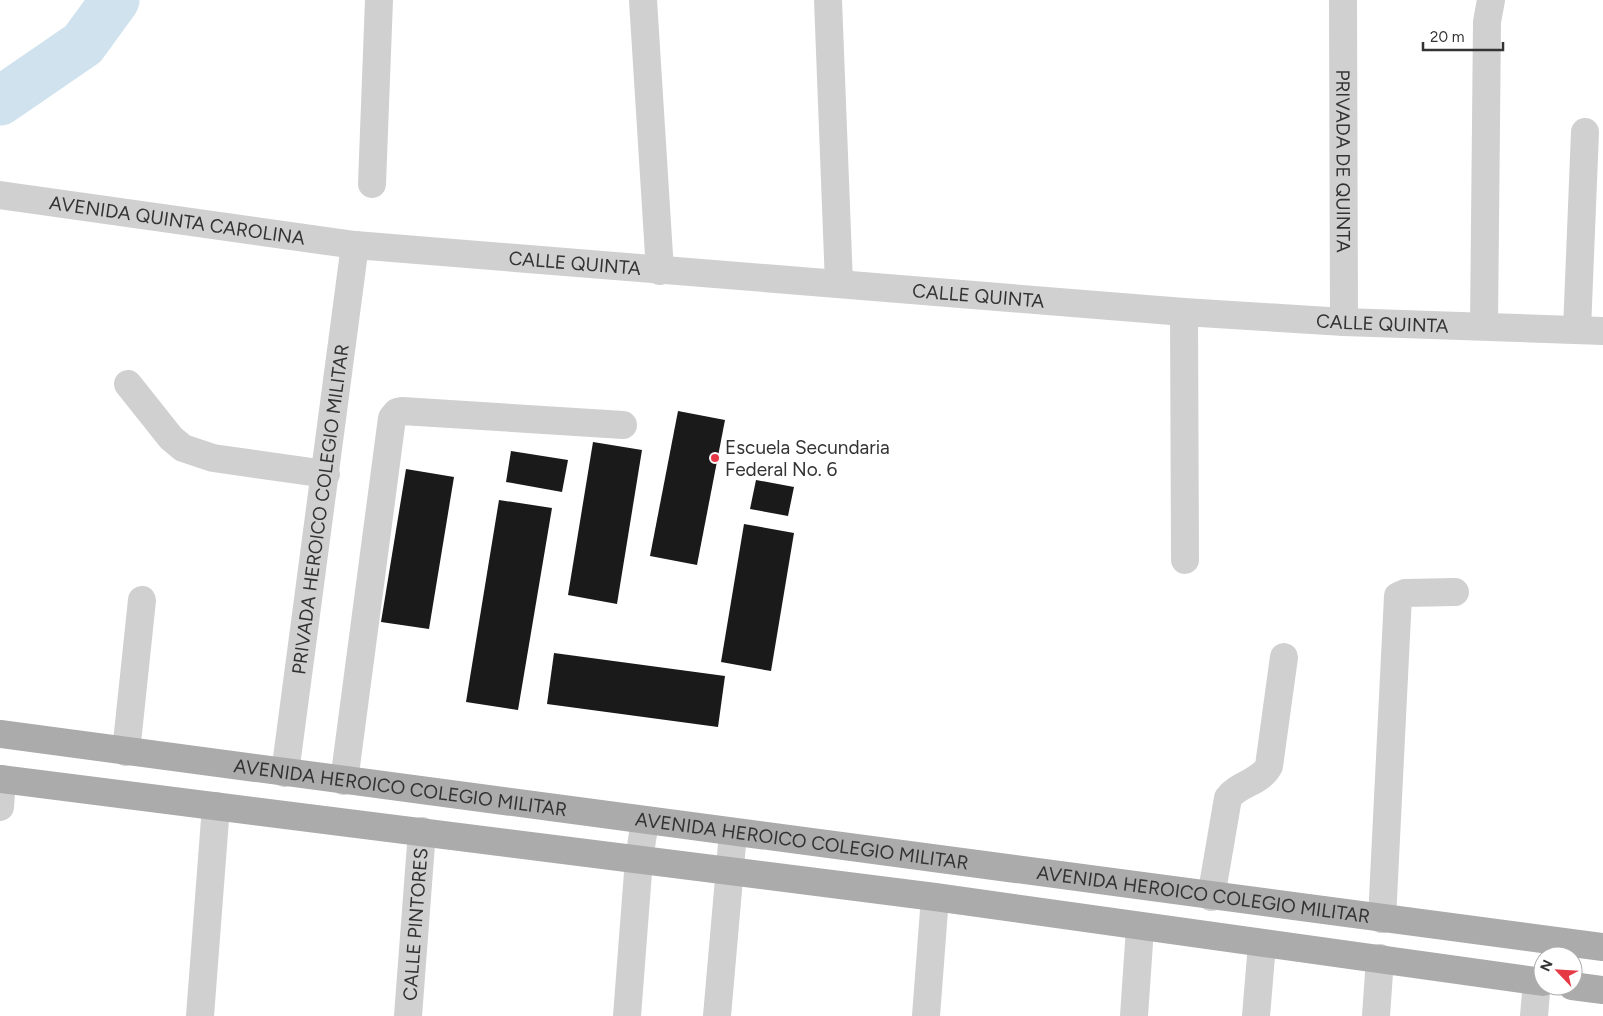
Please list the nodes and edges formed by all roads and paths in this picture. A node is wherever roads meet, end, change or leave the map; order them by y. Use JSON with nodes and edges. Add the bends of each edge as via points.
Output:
{"nodes":[{"id":1,"x":379,"y":0,"type":"edge"},
{"id":2,"x":643,"y":0,"type":"edge"},
{"id":3,"x":828,"y":0,"type":"edge"},
{"id":4,"x":1343,"y":0,"type":"edge"},
{"id":5,"x":1491,"y":0,"type":"edge"},
{"id":6,"x":1585,"y":132,"type":"dead end"},
{"id":7,"x":372,"y":184,"type":"dead end"},
{"id":8,"x":0,"y":195,"type":"edge"},
{"id":9,"x":355,"y":245,"type":"junction"},
{"id":10,"x":660,"y":271,"type":"junction"},
{"id":11,"x":839,"y":284,"type":"junction"},
{"id":12,"x":1184,"y":312,"type":"junction"},
{"id":13,"x":1344,"y":322,"type":"junction"},
{"id":14,"x":1484,"y":325,"type":"junction"},
{"id":15,"x":1590,"y":330,"type":"edge"},
{"id":16,"x":128,"y":384,"type":"dead end"},
{"id":17,"x":623,"y":424,"type":"dead end"},
{"id":18,"x":326,"y":474,"type":"junction"},
{"id":19,"x":1185,"y":560,"type":"dead end"},
{"id":20,"x":1455,"y":592,"type":"dead end"},
{"id":21,"x":142,"y":600,"type":"dead end"},
{"id":22,"x":1284,"y":657,"type":"dead end"},
{"id":23,"x":0,"y":734,"type":"edge"},
{"id":24,"x":126,"y":752,"type":"junction"},
{"id":25,"x":285,"y":773,"type":"junction"},
{"id":26,"x":1,"y":779,"type":"edge"},
{"id":27,"x":344,"y":781,"type":"junction"},
{"id":28,"x":216,"y":806,"type":"junction"},
{"id":29,"x":0,"y":807,"type":"edge"},
{"id":30,"x":645,"y":821,"type":"junction"},
{"id":31,"x":422,"y":831,"type":"junction"},
{"id":32,"x":733,"y":833,"type":"junction"},
{"id":33,"x":640,"y":859,"type":"junction"},
{"id":34,"x":729,"y":870,"type":"junction"},
{"id":35,"x":935,"y":897,"type":"junction"},
{"id":36,"x":1211,"y":897,"type":"junction"},
{"id":37,"x":1382,"y":920,"type":"junction"},
{"id":38,"x":1140,"y":928,"type":"junction"},
{"id":39,"x":1262,"y":944,"type":"junction"},
{"id":40,"x":1603,"y":947,"type":"edge"},
{"id":41,"x":1380,"y":958,"type":"junction"},
{"id":42,"x":1533,"y":981,"type":"edge"},
{"id":43,"x":1583,"y":987,"type":"edge"},
{"id":44,"x":1603,"y":990,"type":"edge"},
{"id":45,"x":1538,"y":996,"type":"edge"},
{"id":46,"x":200,"y":1016,"type":"edge"},
{"id":47,"x":408,"y":1016,"type":"edge"},
{"id":48,"x":627,"y":1016,"type":"edge"},
{"id":49,"x":717,"y":1016,"type":"edge"},
{"id":50,"x":926,"y":1016,"type":"edge"},
{"id":51,"x":1134,"y":1016,"type":"edge"},
{"id":52,"x":1256,"y":1016,"type":"edge"},
{"id":53,"x":1376,"y":1016,"type":"edge"},
{"id":54,"x":1534,"y":1016,"type":"edge"}],
"edges":[{"from":1,"to":7,"type":"street"},
{"from":2,"to":10,"type":"street"},
{"from":3,"to":11,"type":"street"},
{"from":4,"to":13,"type":"street","name":"PRIVADA DE QUINTA"},
{"from":5,"to":14,"type":"street","via":[[1487,22]]},
{"from":6,"to":15,"type":"street"},
{"from":8,"to":9,"type":"street","name":"AVENIDA QUINTA CAROLINA"},
{"from":9,"to":10,"type":"street","name":"CALLE QUINTA"},
{"from":9,"to":18,"type":"street","name":"PRIVADA HEROICO COLEGIO MILITAR"},
{"from":10,"to":11,"type":"street","name":"CALLE QUINTA"},
{"from":11,"to":12,"type":"street","name":"CALLE QUINTA"},
{"from":12,"to":13,"type":"street","name":"CALLE QUINTA"},
{"from":12,"to":19,"type":"street"},
{"from":13,"to":14,"type":"street","name":"CALLE QUINTA"},
{"from":14,"to":15,"type":"street","name":"CALLE QUINTA"},
{"from":16,"to":18,"type":"street","via":[[171,438],[183,448],[213,458]]},
{"from":17,"to":27,"type":"street","via":[[402,411],[392,418]]},
{"from":18,"to":25,"type":"street","name":"PRIVADA HEROICO COLEGIO MILITAR"},
{"from":20,"to":37,"type":"street","via":[[1405,593],[1398,596]]},
{"from":21,"to":24,"type":"street"},
{"from":22,"to":36,"type":"street","via":[[1270,766],[1261,778],[1232,792],[1228,798]]},
{"from":23,"to":24,"type":"main road","name":"AVENIDA HEROICO COLEGIO MILITAR"},
{"from":24,"to":25,"type":"main road","name":"AVENIDA HEROICO COLEGIO MILITAR"},
{"from":25,"to":27,"type":"main road","name":"AVENIDA HEROICO COLEGIO MILITAR"},
{"from":26,"to":28,"type":"main road","name":"AVENIDA HEROICO COLEGIO MILITAR"},
{"from":26,"to":29,"type":"street"},
{"from":27,"to":30,"type":"main road","name":"AVENIDA HEROICO COLEGIO MILITAR"},
{"from":28,"to":31,"type":"main road","name":"AVENIDA HEROICO COLEGIO MILITAR"},
{"from":28,"to":46,"type":"street"},
{"from":30,"to":32,"type":"main road","name":"AVENIDA HEROICO COLEGIO MILITAR"},
{"from":30,"to":33,"type":"street"},
{"from":31,"to":33,"type":"main road","name":"AVENIDA HEROICO COLEGIO MILITAR"},
{"from":31,"to":47,"type":"street","name":"CALLE PINTORES"},
{"from":32,"to":34,"type":"street"},
{"from":32,"to":36,"type":"main road","name":"AVENIDA HEROICO COLEGIO MILITAR"},
{"from":33,"to":34,"type":"main road","name":"AVENIDA HEROICO COLEGIO MILITAR"},
{"from":33,"to":48,"type":"street"},
{"from":34,"to":35,"type":"main road","name":"AVENIDA HEROICO COLEGIO MILITAR"},
{"from":34,"to":49,"type":"street"},
{"from":35,"to":38,"type":"main road","name":"AVENIDA HEROICO COLEGIO MILITAR"},
{"from":35,"to":50,"type":"street"},
{"from":36,"to":37,"type":"main road","name":"AVENIDA HEROICO COLEGIO MILITAR"},
{"from":37,"to":40,"type":"main road","name":"AVENIDA HEROICO COLEGIO MILITAR"},
{"from":38,"to":39,"type":"main road","name":"AVENIDA HEROICO COLEGIO MILITAR"},
{"from":38,"to":51,"type":"street"},
{"from":39,"to":41,"type":"main road","name":"AVENIDA HEROICO COLEGIO MILITAR"},
{"from":39,"to":52,"type":"street"},
{"from":41,"to":42,"type":"main road","name":"AVENIDA HEROICO COLEGIO MILITAR"},
{"from":41,"to":53,"type":"street"},
{"from":43,"to":44,"type":"main road"},
{"from":45,"to":54,"type":"street"}]}
